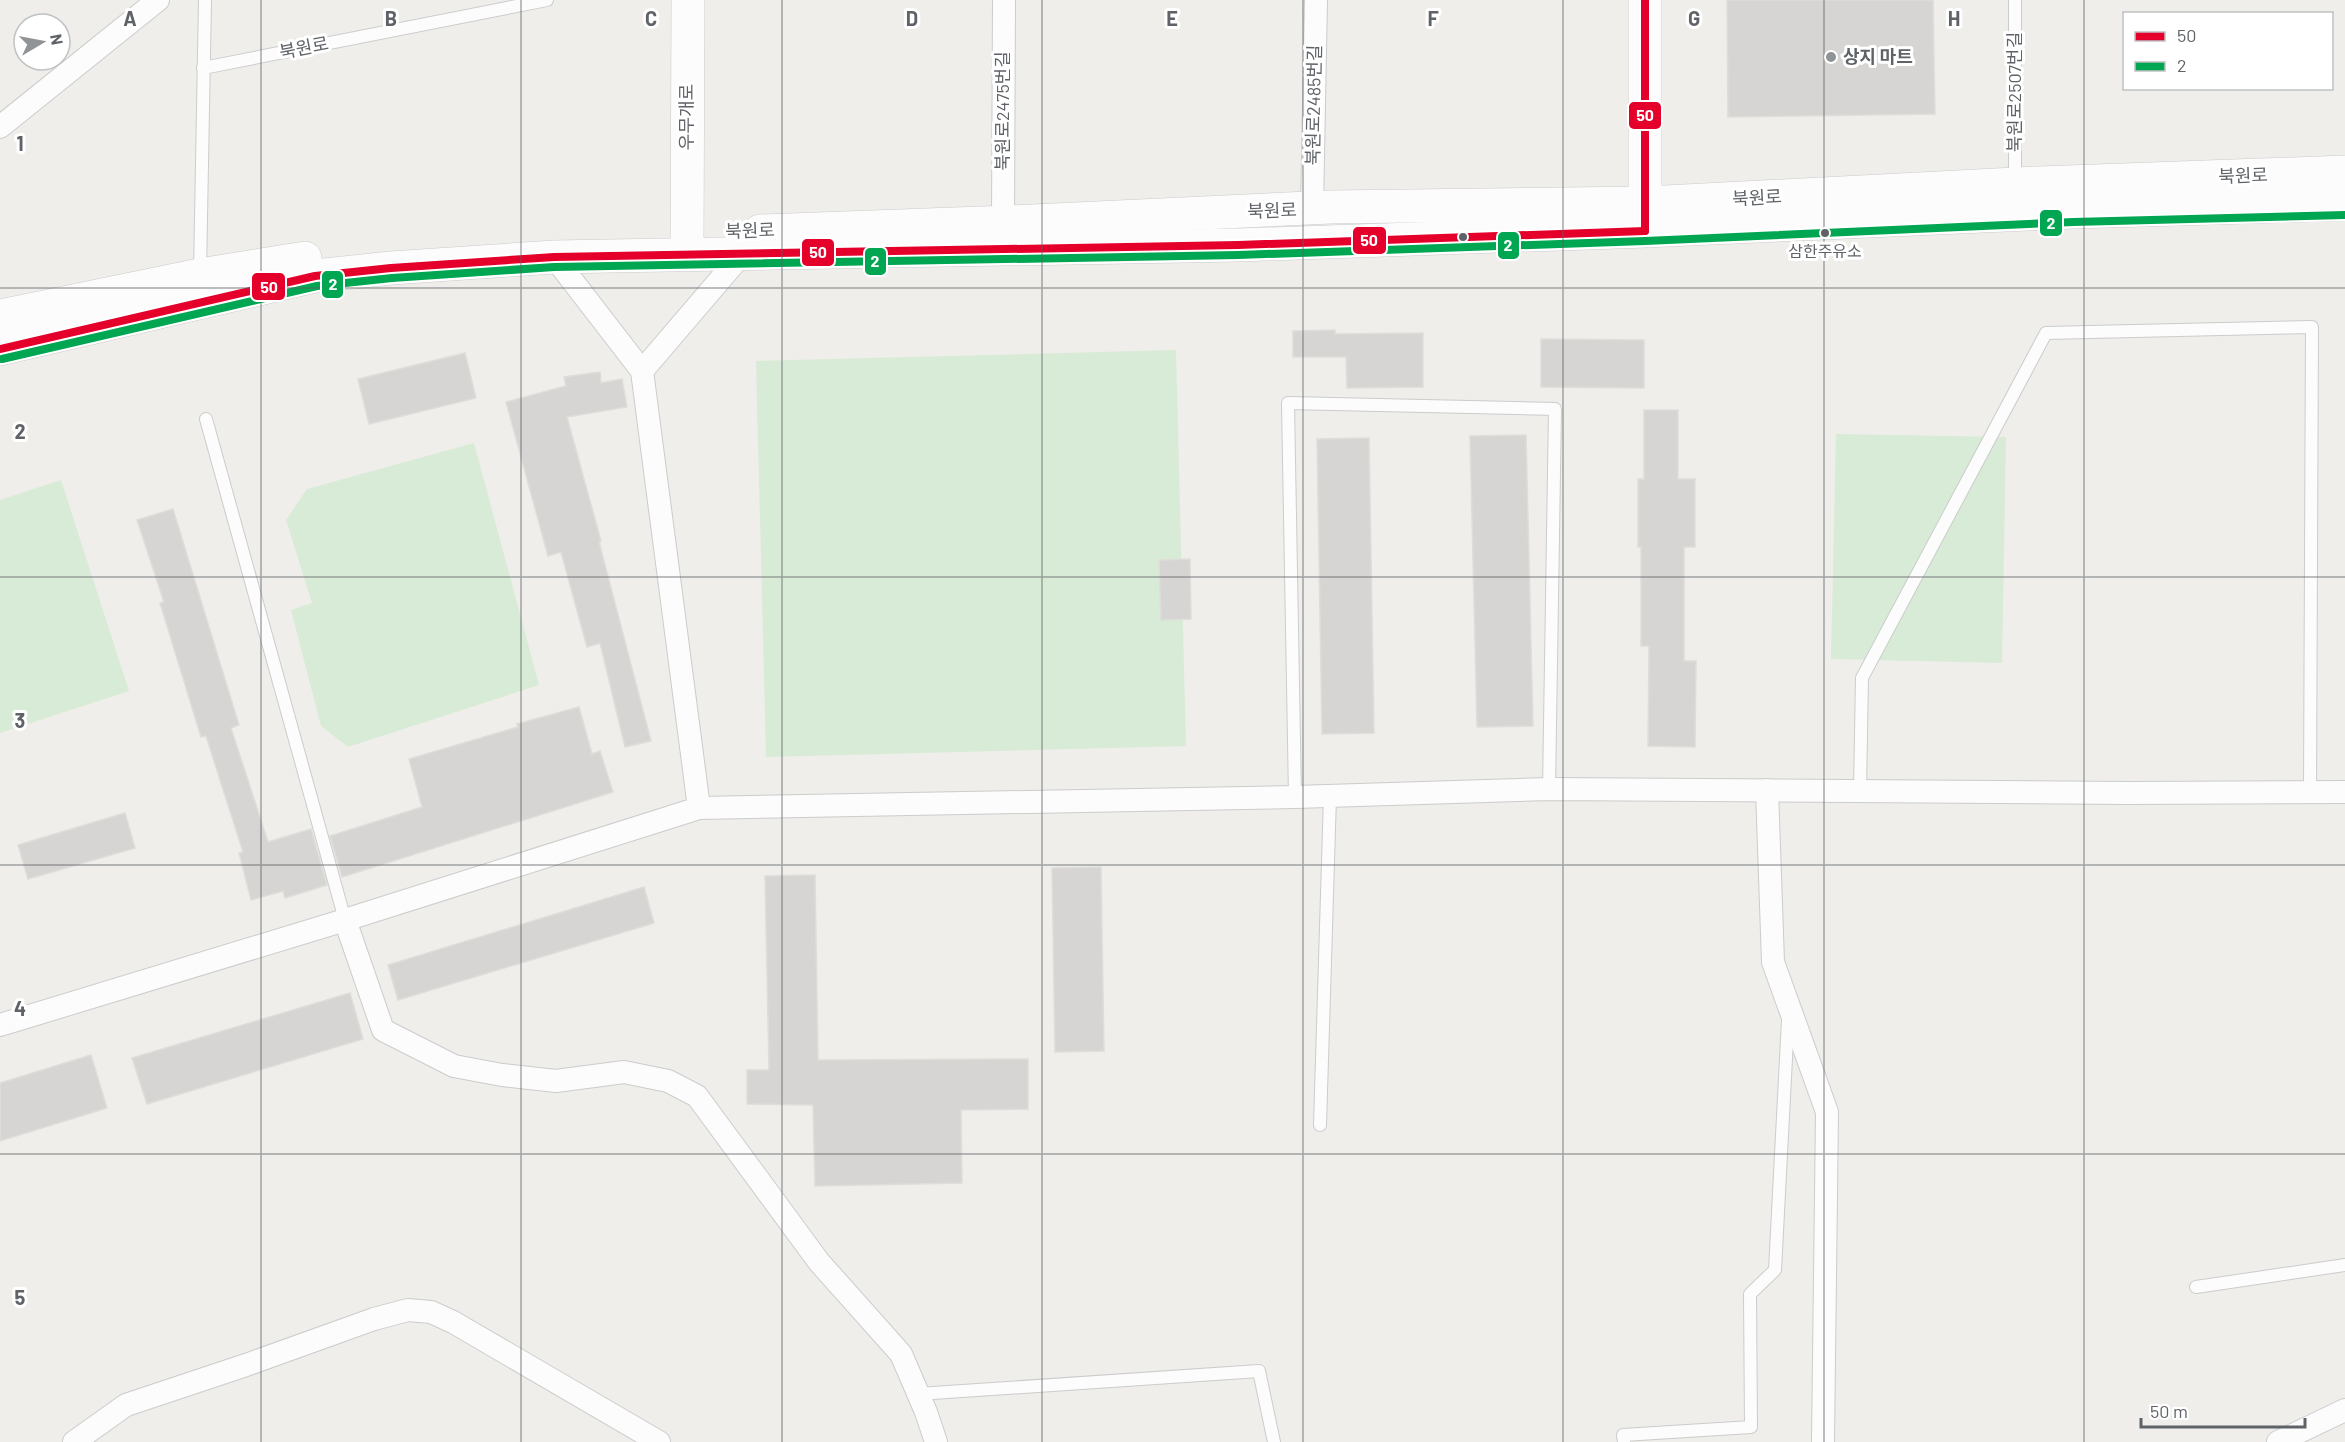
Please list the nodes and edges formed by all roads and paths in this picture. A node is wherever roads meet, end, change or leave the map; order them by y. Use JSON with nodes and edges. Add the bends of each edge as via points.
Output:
{"nodes":[{"id":1,"x":158,"y":0,"type":"edge"},
{"id":2,"x":205,"y":0,"type":"edge"},
{"id":3,"x":547,"y":0,"type":"edge"},
{"id":4,"x":688,"y":0,"type":"edge"},
{"id":5,"x":1004,"y":0,"type":"edge"},
{"id":6,"x":1316,"y":0,"type":"edge"},
{"id":7,"x":1645,"y":0,"type":"edge"},
{"id":8,"x":2015,"y":0,"type":"edge"},
{"id":9,"x":203,"y":68,"type":"junction"},
{"id":10,"x":0,"y":127,"type":"edge"},
{"id":11,"x":2345,"y":172,"type":"edge"},
{"id":12,"x":2015,"y":184,"type":"junction"},
{"id":13,"x":2345,"y":204,"type":"edge"},
{"id":14,"x":1312,"y":209,"type":"junction"},
{"id":15,"x":1646,"y":217,"type":"junction"},
{"id":16,"x":1003,"y":222,"type":"junction"},
{"id":17,"x":686,"y":244,"type":"junction"},
{"id":18,"x":742,"y":254,"type":"junction"},
{"id":19,"x":554,"y":257,"type":"junction"},
{"id":20,"x":200,"y":275,"type":"junction"},
{"id":21,"x":0,"y":316,"type":"edge"},
{"id":22,"x":0,"y":349,"type":"edge"},
{"id":23,"x":642,"y":371,"type":"junction"},
{"id":24,"x":206,"y":419,"type":"dead end"},
{"id":25,"x":1549,"y":789,"type":"junction"},
{"id":26,"x":1767,"y":790,"type":"junction"},
{"id":27,"x":1860,"y":791,"type":"junction"},
{"id":28,"x":2310,"y":792,"type":"junction"},
{"id":29,"x":2345,"y":792,"type":"edge"},
{"id":30,"x":1330,"y":796,"type":"junction"},
{"id":31,"x":1295,"y":797,"type":"junction"},
{"id":32,"x":699,"y":808,"type":"junction"},
{"id":33,"x":345,"y":921,"type":"junction"},
{"id":34,"x":1789,"y":1006,"type":"junction"},
{"id":35,"x":0,"y":1025,"type":"edge"},
{"id":36,"x":1320,"y":1125,"type":"dead end"},
{"id":37,"x":2345,"y":1265,"type":"edge"},
{"id":38,"x":2196,"y":1287,"type":"dead end"},
{"id":39,"x":918,"y":1394,"type":"junction"},
{"id":40,"x":2345,"y":1410,"type":"edge"},
{"id":41,"x":74,"y":1442,"type":"edge"},
{"id":42,"x":659,"y":1442,"type":"edge"},
{"id":43,"x":936,"y":1442,"type":"edge"},
{"id":44,"x":1274,"y":1442,"type":"edge"},
{"id":45,"x":1624,"y":1442,"type":"edge"},
{"id":46,"x":1822,"y":1442,"type":"edge"},
{"id":47,"x":2278,"y":1442,"type":"edge"}],
"edges":[{"from":1,"to":10,"type":"street"},
{"from":2,"to":9,"type":"lane"},
{"from":3,"to":9,"type":"lane","name":"북원로"},
{"from":4,"to":17,"type":"street","name":"우무개로"},
{"from":5,"to":16,"type":"street","name":"북원로2475번길"},
{"from":6,"to":14,"type":"street","name":"북원로2485번길"},
{"from":7,"to":15,"type":"street"},
{"from":8,"to":12,"type":"lane","name":"북원로2507번길"},
{"from":9,"to":20,"type":"lane"},
{"from":11,"to":12,"type":"street","name":"북원로"},
{"from":12,"to":15,"type":"street","name":"북원로"},
{"from":13,"to":15,"type":"street","name":"북원로"},
{"from":14,"to":15,"type":"street","name":"북원로"},
{"from":14,"to":16,"type":"street","name":"북원로"},
{"from":15,"to":18,"type":"street","name":"북원로","via":[[1226,245]]},
{"from":16,"to":17,"type":"street","name":"북원로"},
{"from":17,"to":18,"type":"street","name":"북원로"},
{"from":17,"to":19,"type":"street","name":"북원로"},
{"from":17,"to":20,"type":"street","name":"북원로","via":[[549,239],[365,250]]},
{"from":18,"to":23,"type":"street"},
{"from":19,"to":22,"type":"street","name":"북원로","via":[[315,276]]},
{"from":19,"to":23,"type":"street"},
{"from":20,"to":21,"type":"street","name":"북원로"},
{"from":23,"to":32,"type":"street"},
{"from":24,"to":33,"type":"lane"},
{"from":25,"to":26,"type":"street"},
{"from":25,"to":30,"type":"street"},
{"from":25,"to":31,"type":"lane","via":[[1555,409],[1288,403]]},
{"from":26,"to":27,"type":"street"},
{"from":26,"to":34,"type":"street","via":[[1773,962]]},
{"from":27,"to":28,"type":"street"},
{"from":27,"to":28,"type":"lane","via":[[1862,678],[2046,333],[2312,327]]},
{"from":28,"to":29,"type":"street"},
{"from":30,"to":31,"type":"street"},
{"from":30,"to":36,"type":"lane"},
{"from":31,"to":32,"type":"street"},
{"from":32,"to":33,"type":"street"},
{"from":33,"to":35,"type":"street"},
{"from":33,"to":39,"type":"street","via":[[383,1030],[454,1066],[556,1081],[624,1072],[668,1081],[697,1096],[819,1262],[901,1354]]},
{"from":34,"to":45,"type":"lane","via":[[1774,1270],[1750,1294],[1751,1427],[1623,1435]]},
{"from":34,"to":46,"type":"street","via":[[1827,1112]]},
{"from":37,"to":38,"type":"lane"},
{"from":39,"to":43,"type":"street"},
{"from":39,"to":44,"type":"lane","via":[[1259,1371]]},
{"from":40,"to":47,"type":"street"},
{"from":41,"to":42,"type":"street","via":[[126,1405],[408,1310],[431,1312],[453,1323]]}]}
